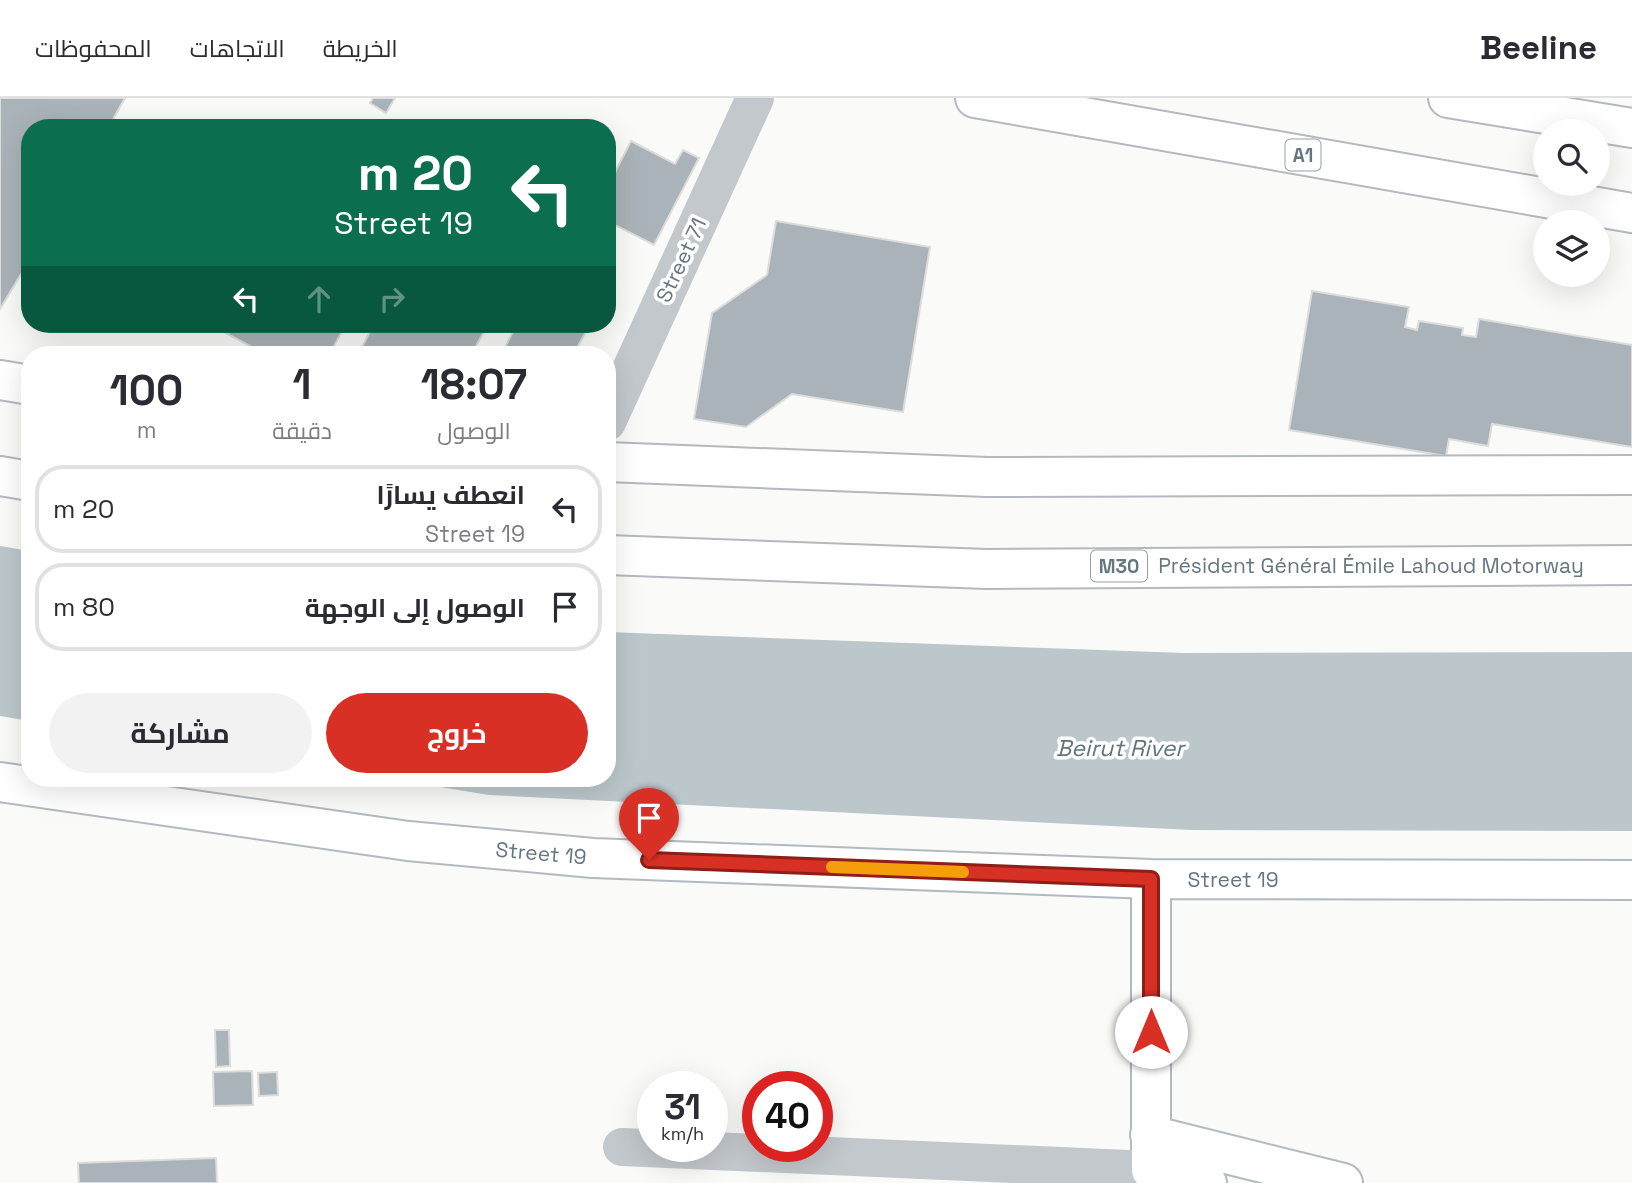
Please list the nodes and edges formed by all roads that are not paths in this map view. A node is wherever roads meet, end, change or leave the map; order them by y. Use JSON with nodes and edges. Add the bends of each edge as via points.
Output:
{"nodes":[{"id":1,"x":755,"y":98,"type":"edge"},
{"id":2,"x":975,"y":98,"type":"edge"},
{"id":3,"x":1448,"y":98,"type":"edge"},
{"id":4,"x":1632,"y":128,"type":"edge"},
{"id":5,"x":1632,"y":213,"type":"edge"},
{"id":6,"x":0,"y":380,"type":"edge"},
{"id":7,"x":21,"y":384,"type":"edge"},
{"id":8,"x":616,"y":402,"type":"edge"},
{"id":9,"x":616,"y":462,"type":"edge"},
{"id":10,"x":1632,"y":475,"type":"edge"},
{"id":11,"x":0,"y":476,"type":"edge"},
{"id":12,"x":21,"y":480,"type":"edge"},
{"id":13,"x":616,"y":555,"type":"edge"},
{"id":14,"x":1632,"y":565,"type":"edge"},
{"id":15,"x":0,"y":782,"type":"edge"},
{"id":16,"x":21,"y":785,"type":"edge"},
{"id":17,"x":35,"y":787,"type":"edge"},
{"id":18,"x":1151,"y":879,"type":"junction"},
{"id":19,"x":1632,"y":880,"type":"edge"},
{"id":20,"x":622,"y":1147,"type":"dead end"},
{"id":21,"x":1151,"y":1163,"type":"edge"},
{"id":22,"x":1207,"y":1183,"type":"edge"},
{"id":23,"x":1343,"y":1183,"type":"edge"}],
"edges":[{"from":1,"to":8,"type":"street","name":"Street 71"},
{"from":2,"to":5,"type":"main road","number":"A1"},
{"from":3,"to":4,"type":"main road"},
{"from":6,"to":7,"type":"main road"},
{"from":9,"to":10,"type":"main road","via":[[987,477]]},
{"from":11,"to":12,"type":"main road"},
{"from":13,"to":14,"type":"main road","name":"Président Général Émile Lahoud Motorway","number":"M30","via":[[986,569]]},
{"from":15,"to":16,"type":"main road","name":"Street 19"},
{"from":17,"to":18,"type":"main road","name":"Street 19","via":[[408,841],[593,858]]},
{"from":18,"to":19,"type":"main road","name":"Street 19"},
{"from":18,"to":21,"type":"main road"},
{"from":20,"to":21,"type":"street"},
{"from":21,"to":22,"type":"main road"},
{"from":21,"to":23,"type":"main road"}]}
